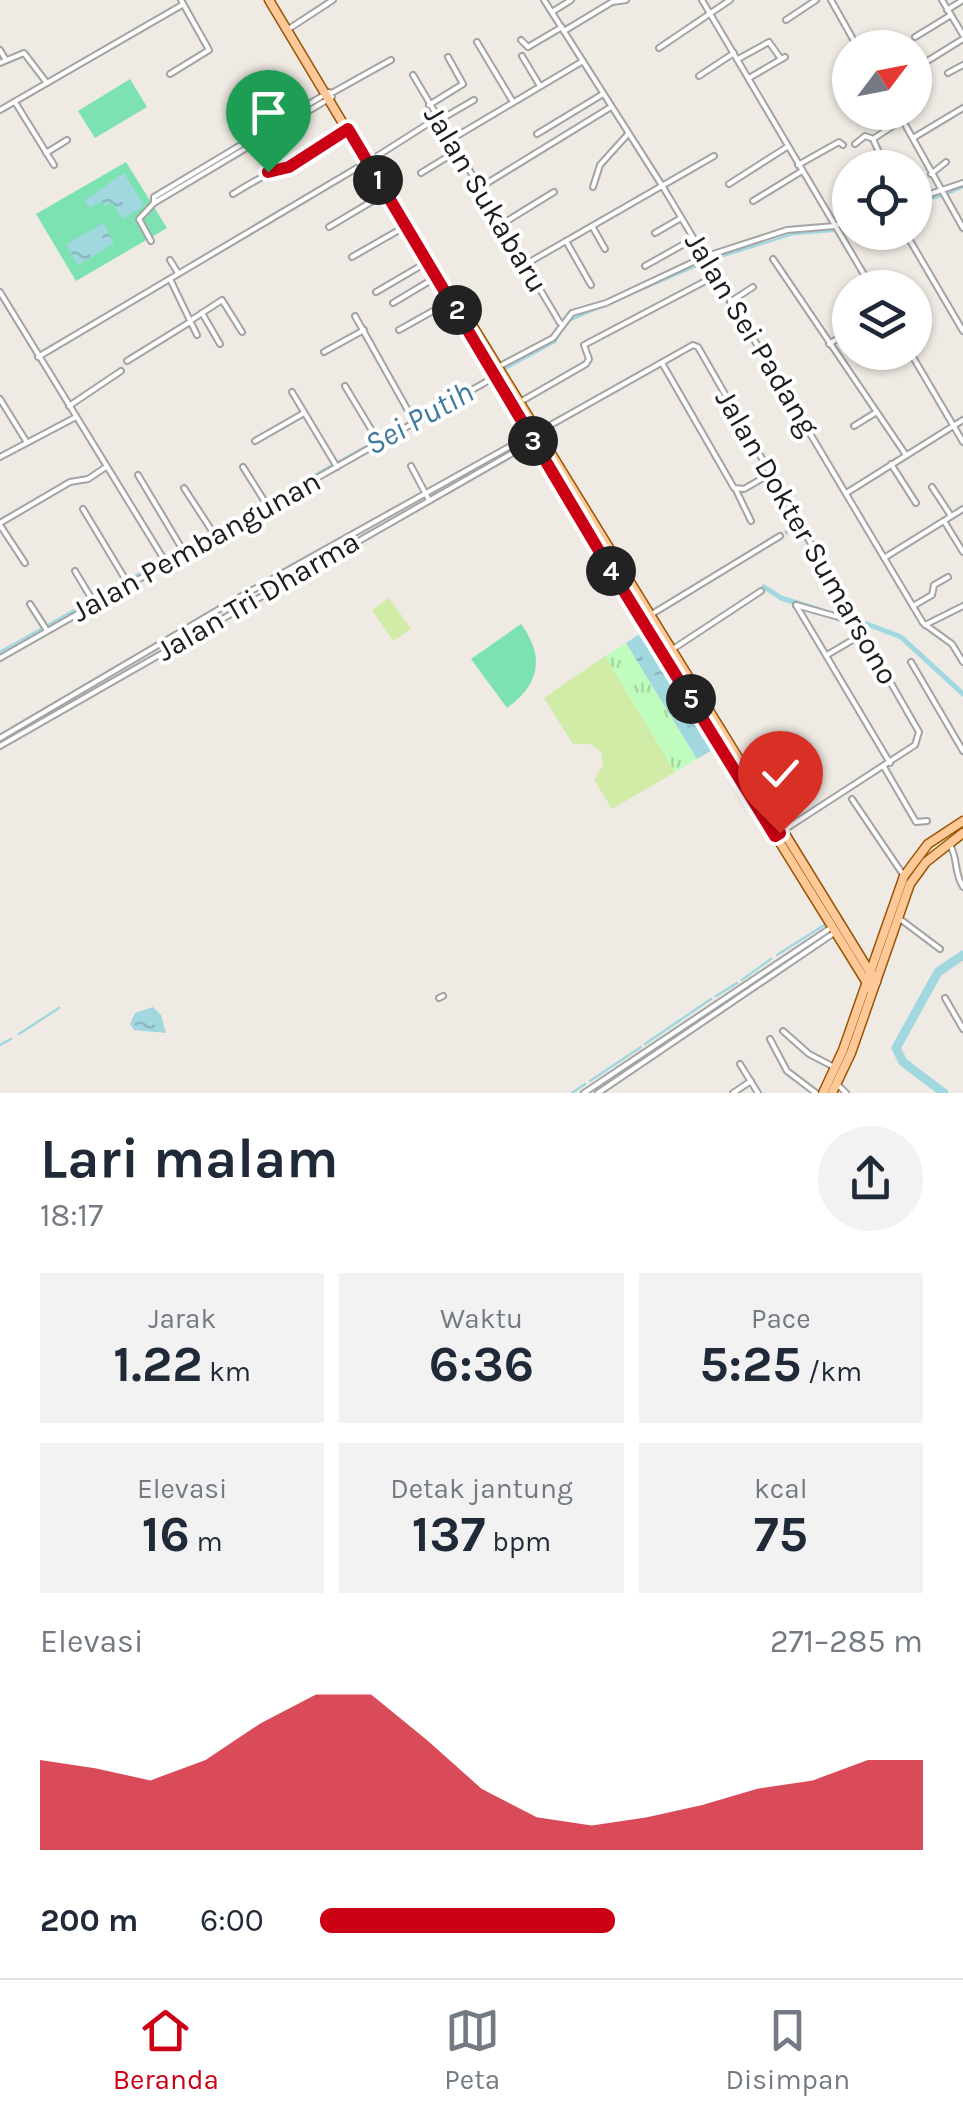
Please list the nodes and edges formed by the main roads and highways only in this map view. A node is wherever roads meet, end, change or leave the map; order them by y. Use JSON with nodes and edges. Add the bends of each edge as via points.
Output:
{"nodes":[{"id":1,"x":271,"y":0,"type":"edge"},
{"id":2,"x":329,"y":95,"type":"junction"},
{"id":3,"x":369,"y":161,"type":"junction"},
{"id":4,"x":498,"y":372,"type":"junction"},
{"id":5,"x":533,"y":436,"type":"junction"},
{"id":6,"x":963,"y":821,"type":"edge"},
{"id":7,"x":963,"y":833,"type":"edge"},
{"id":8,"x":778,"y":834,"type":"junction"},
{"id":9,"x":878,"y":952,"type":"junction"},
{"id":10,"x":858,"y":956,"type":"junction"},
{"id":11,"x":856,"y":966,"type":"junction"},
{"id":12,"x":871,"y":983,"type":"junction"},
{"id":13,"x":862,"y":998,"type":"junction"},
{"id":14,"x":835,"y":1088,"type":"edge"},
{"id":15,"x":819,"y":1093,"type":"edge"}],
"edges":[{"from":1,"to":2,"type":"main road"},
{"from":2,"to":3,"type":"main road"},
{"from":2,"to":3,"type":"main road"},
{"from":3,"to":4,"type":"main road"},
{"from":3,"to":4,"type":"main road"},
{"from":4,"to":5,"type":"main road"},
{"from":4,"to":5,"type":"main road"},
{"from":5,"to":8,"type":"main road"},
{"from":6,"to":9,"type":"main road","via":[[928,844],[904,876]]},
{"from":7,"to":12,"type":"main road","via":[[916,874]]},
{"from":8,"to":10,"type":"main road"},
{"from":8,"to":11,"type":"main road"},
{"from":9,"to":10,"type":"main road"},
{"from":9,"to":12,"type":"main road"},
{"from":10,"to":12,"type":"main road"},
{"from":11,"to":12,"type":"main road"},
{"from":11,"to":13,"type":"main road"},
{"from":12,"to":13,"type":"main road"},
{"from":12,"to":14,"type":"main road"},
{"from":13,"to":15,"type":"main road","via":[[836,1068]]}]}
